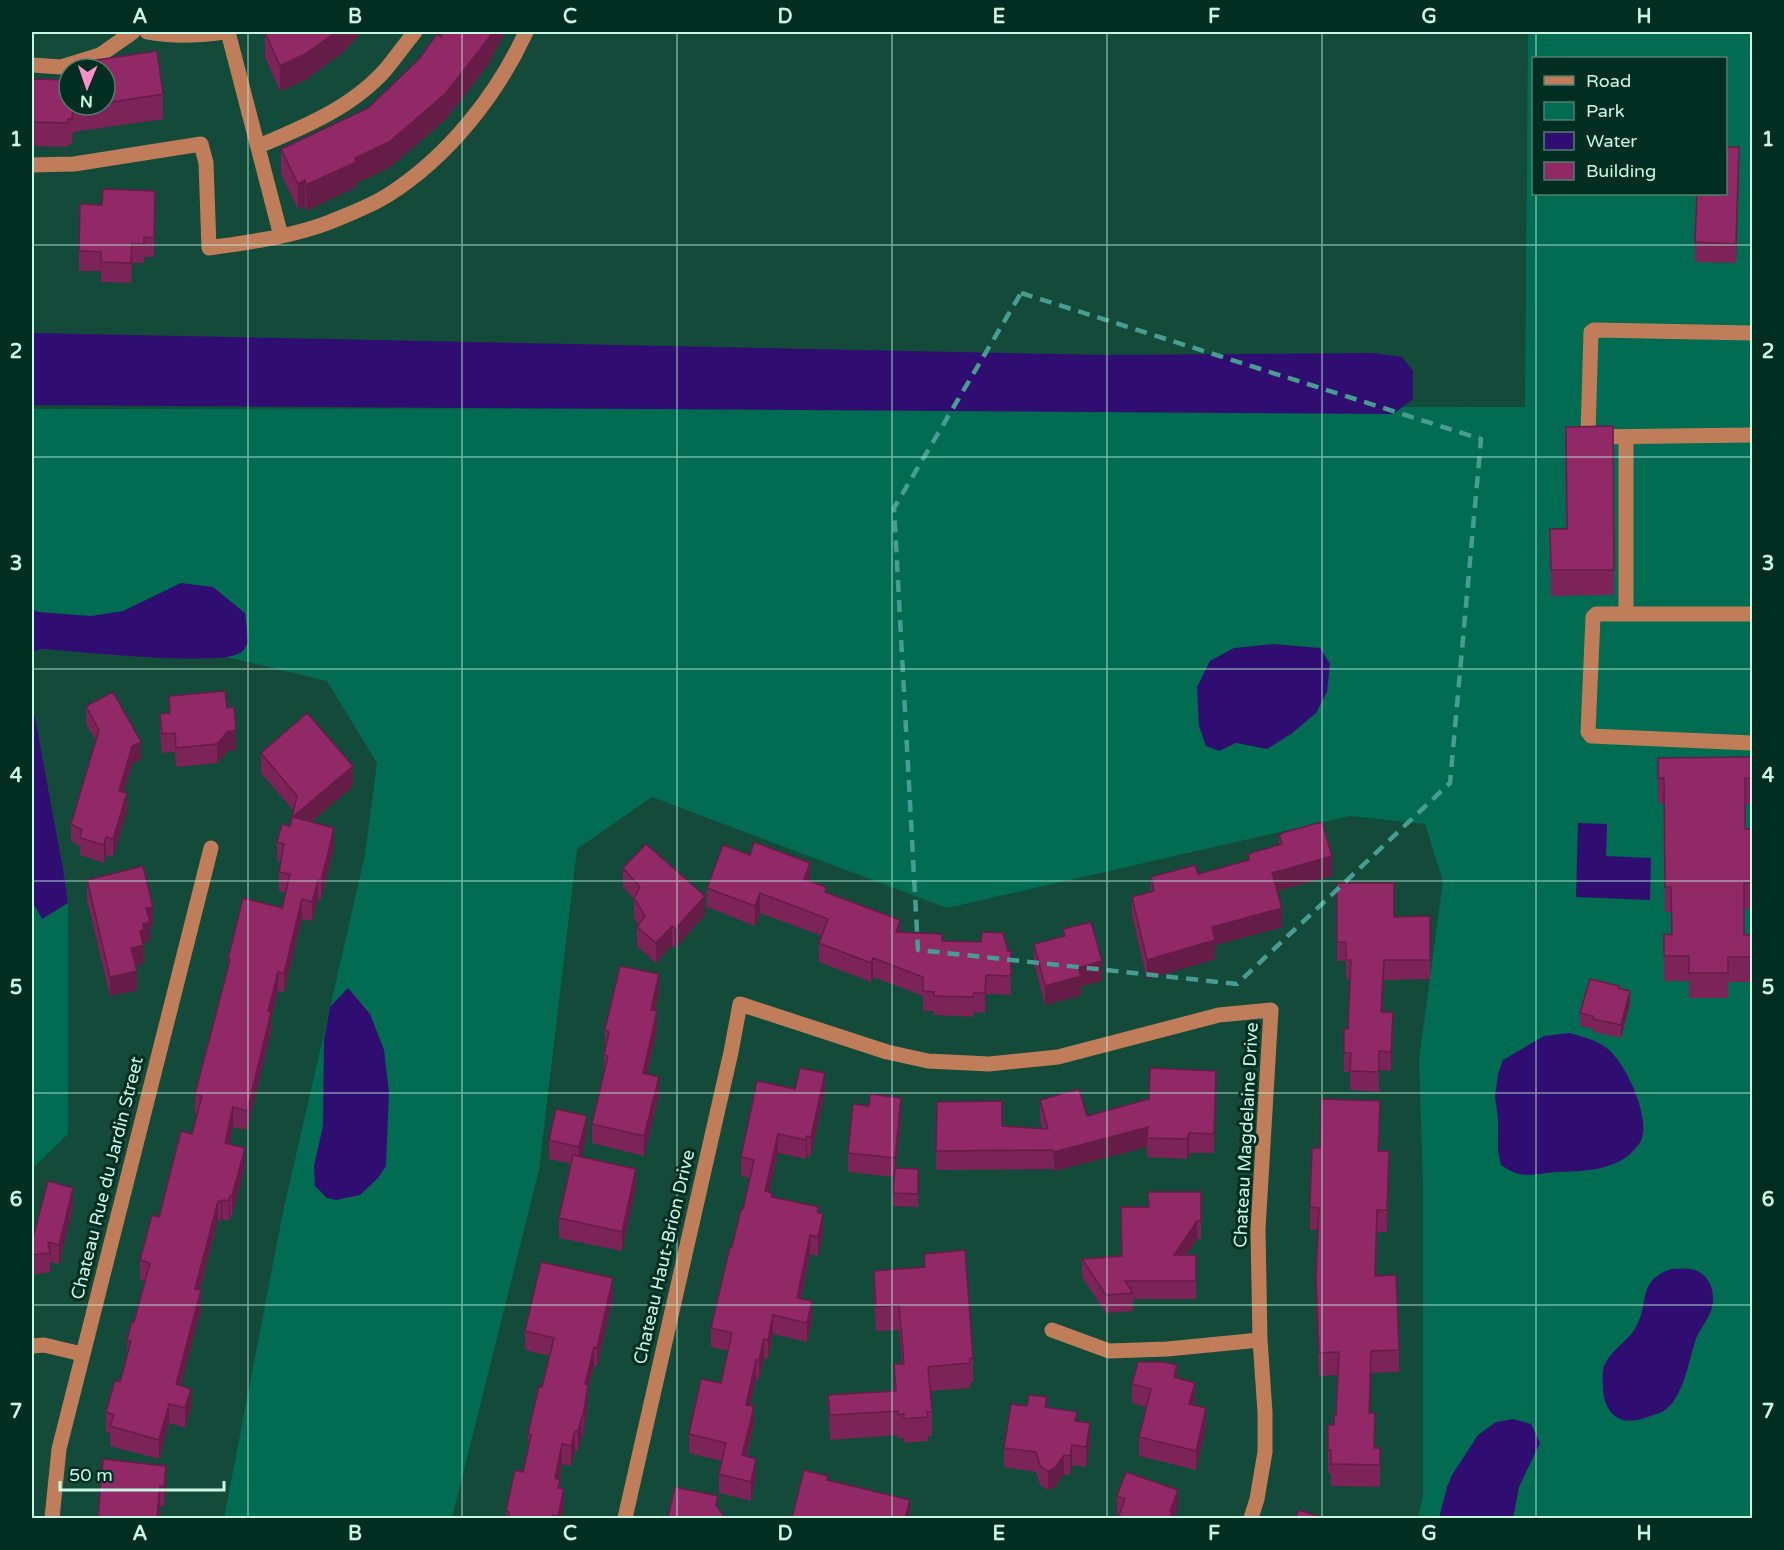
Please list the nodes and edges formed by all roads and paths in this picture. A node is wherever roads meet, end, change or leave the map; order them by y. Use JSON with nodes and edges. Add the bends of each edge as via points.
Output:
{"nodes":[{"id":1,"x":133,"y":32,"type":"edge"},
{"id":2,"x":147,"y":32,"type":"edge"},
{"id":3,"x":226,"y":32,"type":"edge"},
{"id":4,"x":415,"y":32,"type":"edge"},
{"id":5,"x":526,"y":32,"type":"edge"},
{"id":6,"x":32,"y":65,"type":"edge"},
{"id":7,"x":258,"y":146,"type":"junction"},
{"id":8,"x":32,"y":165,"type":"edge"},
{"id":9,"x":281,"y":236,"type":"junction"},
{"id":10,"x":1752,"y":333,"type":"edge"},
{"id":11,"x":1752,"y":435,"type":"edge"},
{"id":12,"x":1626,"y":437,"type":"junction"},
{"id":13,"x":1626,"y":614,"type":"junction"},
{"id":14,"x":1752,"y":614,"type":"edge"},
{"id":15,"x":1752,"y":742,"type":"edge"},
{"id":16,"x":211,"y":848,"type":"dead end"},
{"id":17,"x":740,"y":1004,"type":"joint"},
{"id":18,"x":1052,"y":1330,"type":"dead end"},
{"id":19,"x":1260,"y":1340,"type":"junction"},
{"id":20,"x":32,"y":1346,"type":"edge"},
{"id":21,"x":82,"y":1354,"type":"junction"},
{"id":22,"x":52,"y":1518,"type":"edge"},
{"id":23,"x":625,"y":1518,"type":"edge"},
{"id":24,"x":1251,"y":1518,"type":"edge"}],
"edges":[{"from":1,"to":6,"type":"street","via":[[100,55],[61,67]]},
{"from":2,"to":3,"type":"street","via":[[198,36]]},
{"from":3,"to":7,"type":"street"},
{"from":4,"to":7,"type":"street","via":[[385,70],[355,96],[320,120]]},
{"from":5,"to":9,"type":"street","via":[[491,92],[452,142],[419,172],[387,196],[328,222]]},
{"from":7,"to":9,"type":"street"},
{"from":8,"to":9,"type":"street","via":[[74,164],[201,144],[206,163],[209,248]]},
{"from":10,"to":12,"type":"street","via":[[1591,332],[1588,434]]},
{"from":11,"to":12,"type":"street"},
{"from":12,"to":13,"type":"street"},
{"from":13,"to":14,"type":"street"},
{"from":13,"to":15,"type":"street","via":[[1596,614],[1593,618],[1588,732],[1591,736]]},
{"from":16,"to":21,"type":"street","name":"Chateau Rue du Jardin Street"},
{"from":17,"to":19,"type":"street","name":"Chateau Magdelaine Drive","via":[[887,1052],[928,1061],[989,1064],[1058,1057],[1219,1015],[1272,1010],[1258,1229]]},
{"from":17,"to":23,"type":"street","name":"Chateau Haut-Brion Drive"},
{"from":18,"to":19,"type":"street","via":[[1109,1351]]},
{"from":19,"to":24,"type":"street","name":"Chateau Magdelaine Drive","via":[[1265,1452]]},
{"from":20,"to":21,"type":"street"},
{"from":21,"to":22,"type":"street","name":"Chateau Rue du Jardin Street","via":[[58,1449]]}]}
